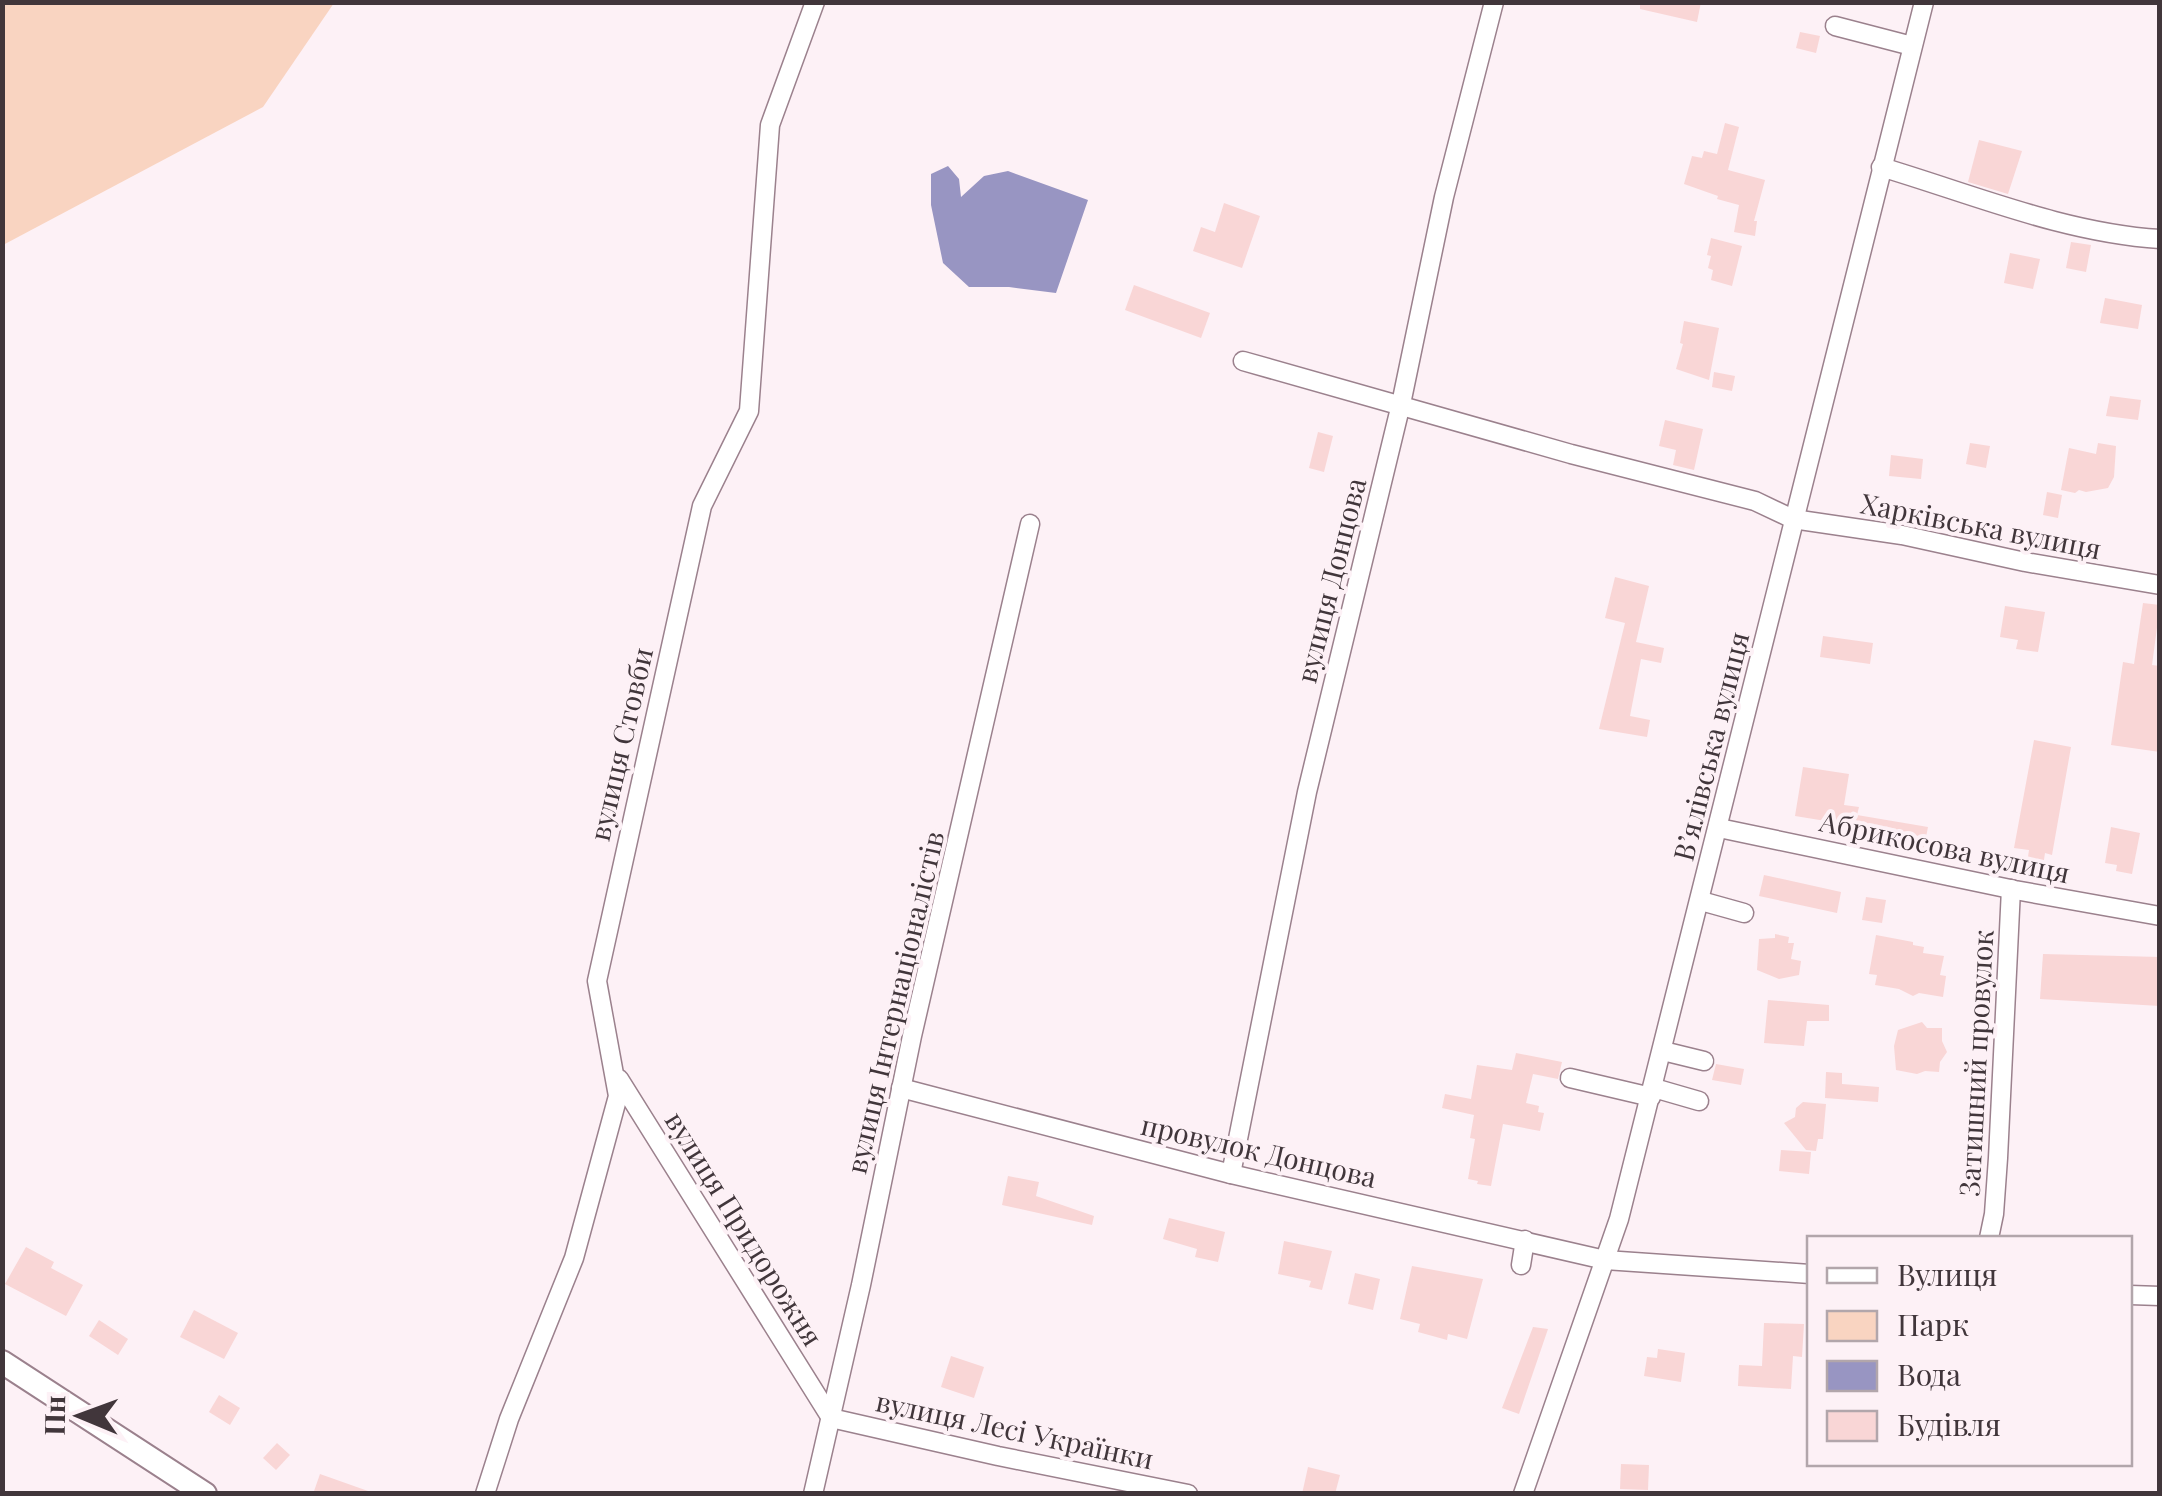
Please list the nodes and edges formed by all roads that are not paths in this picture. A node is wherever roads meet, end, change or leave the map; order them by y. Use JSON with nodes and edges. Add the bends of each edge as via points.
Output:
{"nodes":[{"id":1,"x":815,"y":2,"type":"edge"},
{"id":2,"x":1494,"y":2,"type":"edge"},
{"id":3,"x":1924,"y":2,"type":"edge"},
{"id":4,"x":1834,"y":26,"type":"dead end"},
{"id":5,"x":1912,"y":46,"type":"junction"},
{"id":6,"x":1881,"y":167,"type":"junction"},
{"id":7,"x":2160,"y":240,"type":"edge"},
{"id":8,"x":1243,"y":361,"type":"dead end"},
{"id":9,"x":1401,"y":404,"type":"junction"},
{"id":10,"x":1793,"y":519,"type":"junction"},
{"id":11,"x":1030,"y":524,"type":"dead end"},
{"id":12,"x":2160,"y":585,"type":"edge"},
{"id":13,"x":1719,"y":828,"type":"junction"},
{"id":14,"x":2011,"y":889,"type":"junction"},
{"id":15,"x":1701,"y":902,"type":"junction"},
{"id":16,"x":1744,"y":913,"type":"dead end"},
{"id":17,"x":2160,"y":916,"type":"edge"},
{"id":18,"x":1663,"y":1052,"type":"junction"},
{"id":19,"x":1704,"y":1061,"type":"dead end"},
{"id":20,"x":612,"y":1068,"type":"junction"},
{"id":21,"x":1570,"y":1078,"type":"dead end"},
{"id":22,"x":901,"y":1088,"type":"junction"},
{"id":23,"x":1653,"y":1092,"type":"junction"},
{"id":24,"x":1699,"y":1101,"type":"dead end"},
{"id":25,"x":1231,"y":1174,"type":"junction"},
{"id":26,"x":1988,"y":1236,"type":"edge"},
{"id":27,"x":1526,"y":1240,"type":"junction"},
{"id":28,"x":1606,"y":1260,"type":"junction"},
{"id":29,"x":1522,"y":1266,"type":"dead end"},
{"id":30,"x":1807,"y":1274,"type":"edge"},
{"id":31,"x":2132,"y":1294,"type":"edge"},
{"id":32,"x":2160,"y":1296,"type":"edge"},
{"id":33,"x":2,"y":1362,"type":"edge"},
{"id":34,"x":831,"y":1418,"type":"junction"},
{"id":35,"x":205,"y":1494,"type":"edge"},
{"id":36,"x":486,"y":1494,"type":"edge"},
{"id":37,"x":813,"y":1494,"type":"edge"},
{"id":38,"x":1188,"y":1494,"type":"edge"},
{"id":39,"x":1523,"y":1494,"type":"edge"}],
"edges":[{"from":1,"to":20,"type":"street","name":"вулиця Стовби","via":[[770,125],[749,411],[702,506],[596,981]]},
{"from":2,"to":9,"type":"street","name":"вулиця Донцова"},
{"from":3,"to":5,"type":"street","name":"В’ялівська вулиця"},
{"from":4,"to":5,"type":"street"},
{"from":5,"to":6,"type":"street","name":"В’ялівська вулиця"},
{"from":6,"to":7,"type":"street","via":[[2041,218]]},
{"from":6,"to":10,"type":"street","name":"В’ялівська вулиця"},
{"from":8,"to":9,"type":"street","name":"Харківська вулиця"},
{"from":9,"to":10,"type":"street","name":"Харківська вулиця","via":[[1756,501]]},
{"from":9,"to":25,"type":"street","name":"вулиця Донцова","via":[[1307,792]]},
{"from":10,"to":12,"type":"street","name":"Харківська вулиця"},
{"from":10,"to":13,"type":"street","name":"В’ялівська вулиця"},
{"from":11,"to":22,"type":"street","name":"вулиця Інтернаціоналістів"},
{"from":13,"to":14,"type":"street","name":"Абрикосова вулиця"},
{"from":13,"to":15,"type":"street","name":"В’ялівська вулиця"},
{"from":14,"to":17,"type":"street","name":"Абрикосова вулиця"},
{"from":14,"to":26,"type":"street","name":"Затишний провулок"},
{"from":15,"to":16,"type":"street"},
{"from":15,"to":18,"type":"street","name":"В’ялівська вулиця"},
{"from":18,"to":19,"type":"street"},
{"from":18,"to":23,"type":"street","name":"В’ялівська вулиця"},
{"from":20,"to":34,"type":"street","name":"вулиця Придорожня"},
{"from":20,"to":36,"type":"street","name":"вулиця Стовби","via":[[618,1096],[574,1258]]},
{"from":21,"to":23,"type":"street"},
{"from":22,"to":25,"type":"street","name":"провулок Донцова"},
{"from":22,"to":34,"type":"street","name":"вулиця Інтернаціоналістів"},
{"from":23,"to":24,"type":"street"},
{"from":23,"to":28,"type":"street","name":"В’ялівська вулиця"},
{"from":25,"to":27,"type":"street","name":"провулок Донцова"},
{"from":27,"to":28,"type":"street","name":"провулок Донцова"},
{"from":27,"to":29,"type":"street"},
{"from":28,"to":30,"type":"street","name":"провулок Донцова"},
{"from":28,"to":39,"type":"street","name":"В’ялівська вулиця"},
{"from":31,"to":32,"type":"street"},
{"from":33,"to":35,"type":"street"},
{"from":34,"to":37,"type":"street","name":"вулиця Інтернаціоналістів"},
{"from":34,"to":38,"type":"street","name":"вулиця Лесі Українки"}]}
